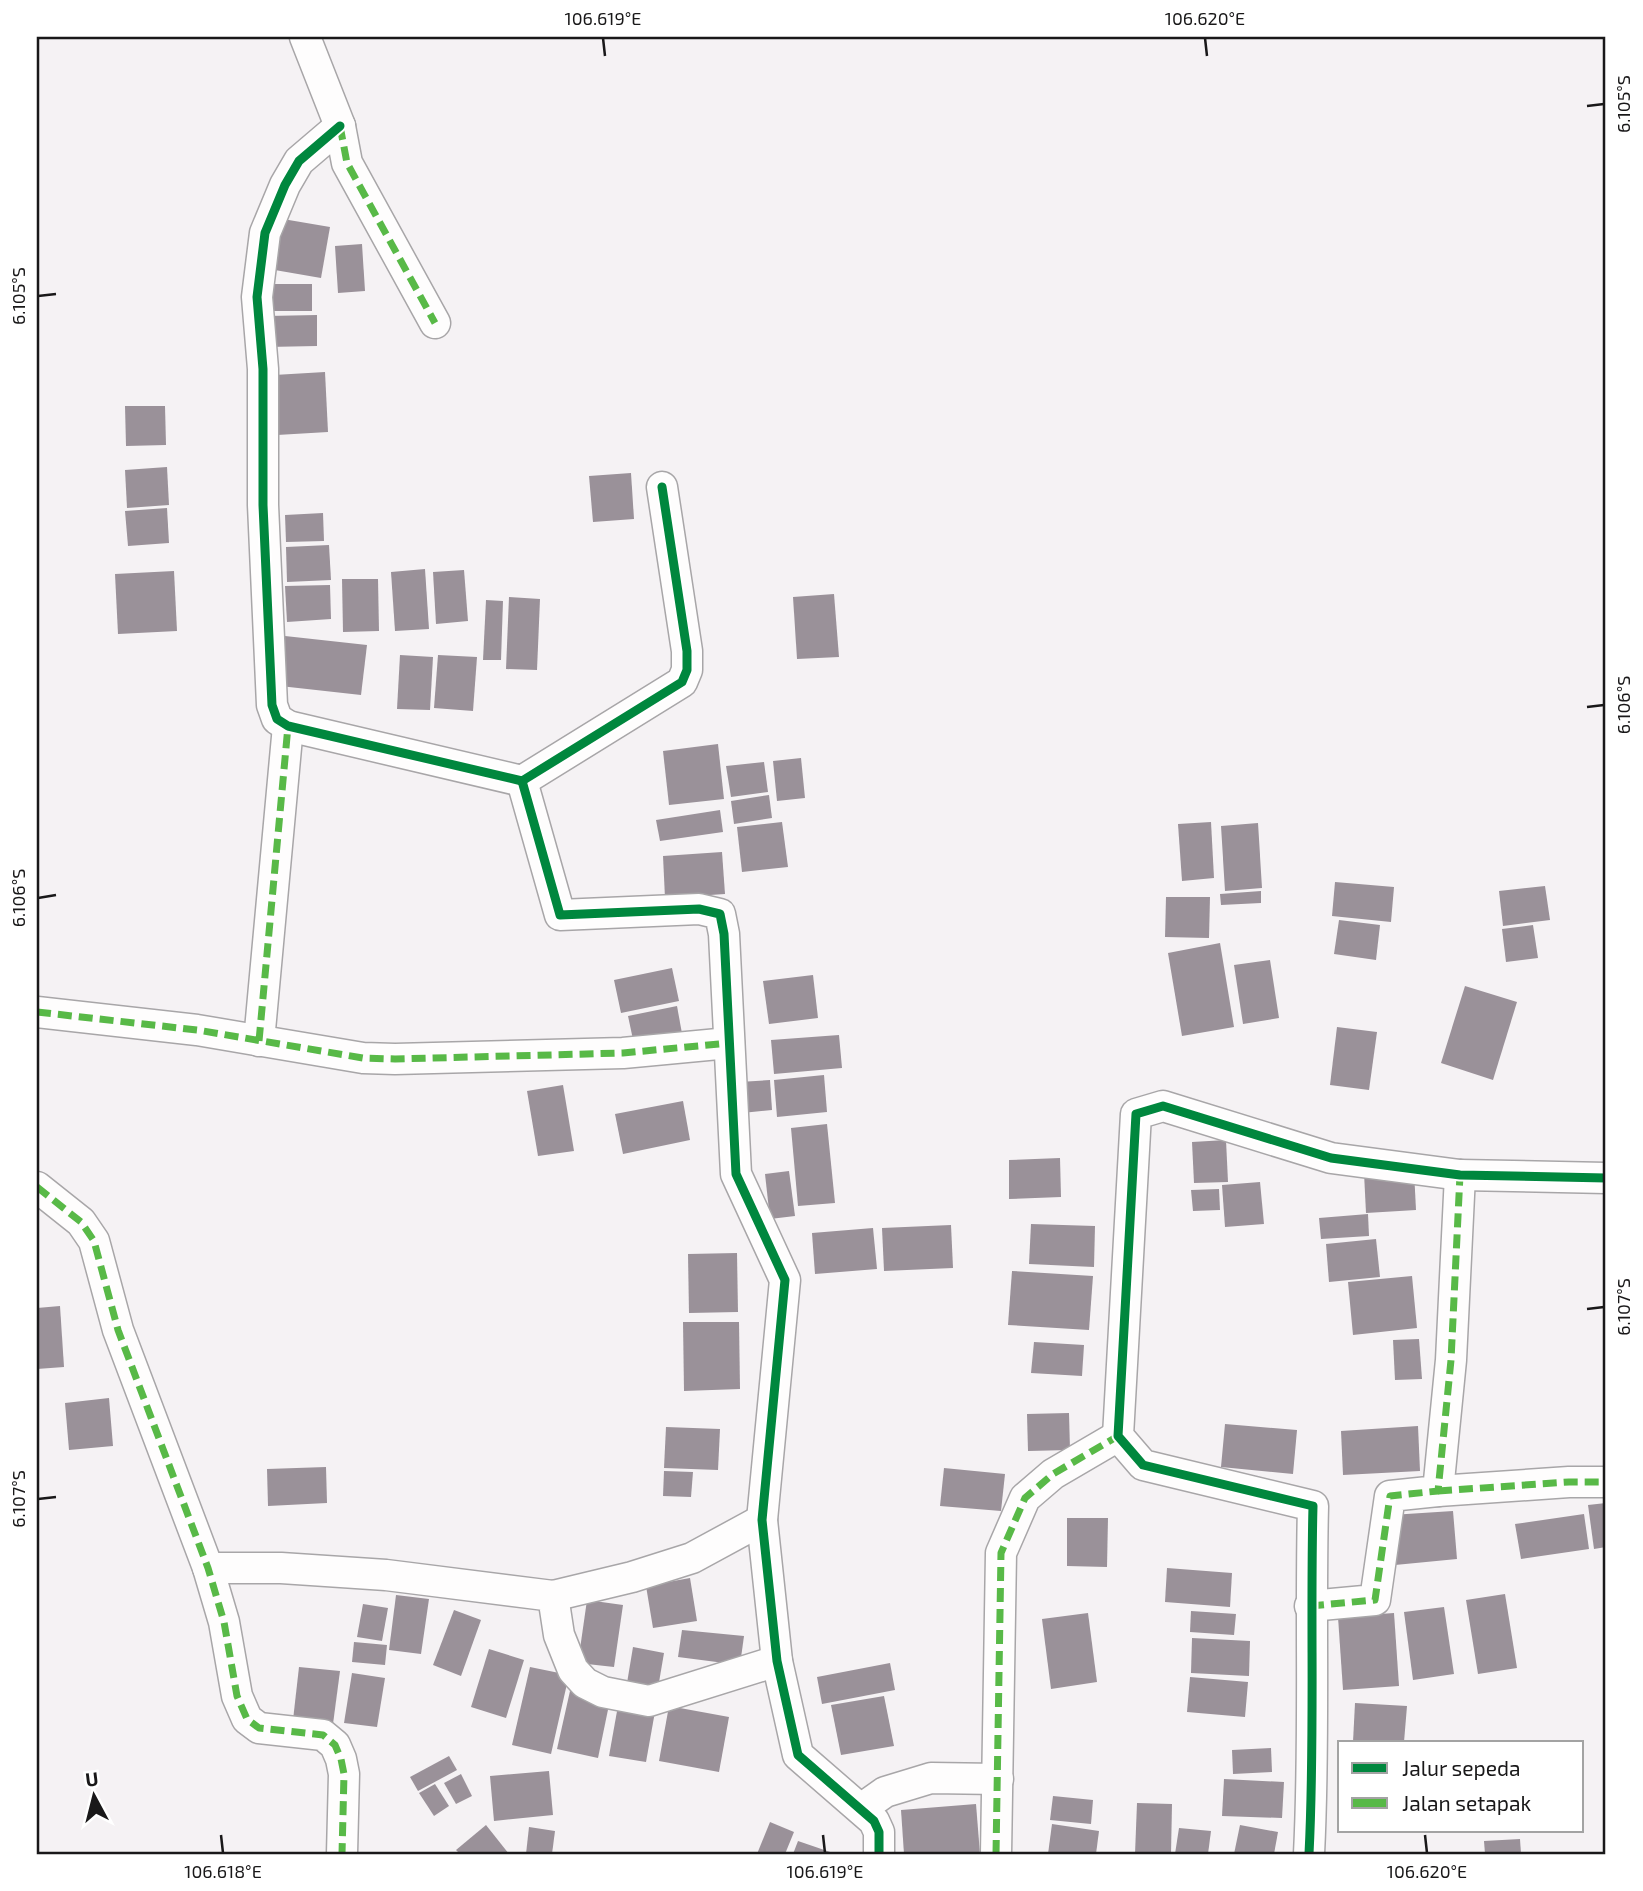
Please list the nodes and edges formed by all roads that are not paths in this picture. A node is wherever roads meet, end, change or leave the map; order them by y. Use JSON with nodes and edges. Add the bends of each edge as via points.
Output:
{"nodes":[{"id":1,"x":305,"y":37,"type":"edge"},
{"id":2,"x":340,"y":126,"type":"junction"},
{"id":3,"x":435,"y":323,"type":"dead end"},
{"id":4,"x":662,"y":487,"type":"dead end"},
{"id":5,"x":288,"y":726,"type":"junction"},
{"id":6,"x":522,"y":781,"type":"junction"},
{"id":7,"x":37,"y":1012,"type":"edge"},
{"id":8,"x":259,"y":1041,"type":"junction"},
{"id":9,"x":729,"y":1042,"type":"junction"},
{"id":10,"x":1460,"y":1175,"type":"junction"},
{"id":11,"x":1606,"y":1178,"type":"edge"},
{"id":12,"x":37,"y":1187,"type":"edge"},
{"id":13,"x":1118,"y":1436,"type":"junction"},
{"id":14,"x":1606,"y":1482,"type":"edge"},
{"id":15,"x":1438,"y":1491,"type":"junction"},
{"id":16,"x":762,"y":1520,"type":"junction"},
{"id":17,"x":208,"y":1569,"type":"junction"},
{"id":18,"x":553,"y":1596,"type":"junction"},
{"id":19,"x":1310,"y":1606,"type":"junction"},
{"id":20,"x":777,"y":1661,"type":"junction"},
{"id":21,"x":998,"y":1779,"type":"junction"},
{"id":22,"x":861,"y":1809,"type":"junction"},
{"id":23,"x":342,"y":1854,"type":"edge"},
{"id":24,"x":879,"y":1854,"type":"edge"},
{"id":25,"x":996,"y":1854,"type":"edge"},
{"id":26,"x":1309,"y":1854,"type":"edge"}],
"edges":[{"from":1,"to":2,"type":"street"},
{"from":2,"to":3,"type":"street","via":[[347,163]]},
{"from":2,"to":5,"type":"street","via":[[299,161],[285,185],[265,233],[257,297],[272,705],[277,719]]},
{"from":4,"to":6,"type":"street","via":[[687,651],[682,682]]},
{"from":5,"to":6,"type":"street"},
{"from":5,"to":8,"type":"street"},
{"from":6,"to":9,"type":"street","via":[[560,915],[699,909],[720,914]]},
{"from":7,"to":8,"type":"street"},
{"from":8,"to":9,"type":"street","via":[[395,1059],[623,1053]]},
{"from":9,"to":16,"type":"street","via":[[736,1174],[785,1280]]},
{"from":10,"to":11,"type":"street"},
{"from":10,"to":13,"type":"street","via":[[1331,1157],[1163,1106],[1136,1114]]},
{"from":10,"to":15,"type":"street","via":[[1451,1360]]},
{"from":12,"to":17,"type":"street","via":[[82,1222],[94,1241],[118,1331]]},
{"from":13,"to":19,"type":"street","via":[[1143,1465],[1313,1506]]},
{"from":13,"to":21,"type":"street","via":[[1053,1474],[1025,1498],[1001,1553]]},
{"from":14,"to":15,"type":"street"},
{"from":15,"to":19,"type":"street","via":[[1390,1496],[1375,1600]]},
{"from":16,"to":18,"type":"street","via":[[692,1558]]},
{"from":16,"to":20,"type":"street"},
{"from":17,"to":18,"type":"street","via":[[386,1575]]},
{"from":17,"to":23,"type":"street","via":[[224,1622],[237,1696],[247,1719],[259,1728],[323,1735],[335,1745],[344,1774]]},
{"from":18,"to":20,"type":"street","via":[[558,1635],[573,1670],[603,1692],[649,1701]]},
{"from":19,"to":26,"type":"street"},
{"from":20,"to":22,"type":"street","via":[[798,1755]]},
{"from":21,"to":22,"type":"street","via":[[931,1778],[885,1792]]},
{"from":21,"to":25,"type":"street"},
{"from":22,"to":24,"type":"street","via":[[880,1832]]}]}
